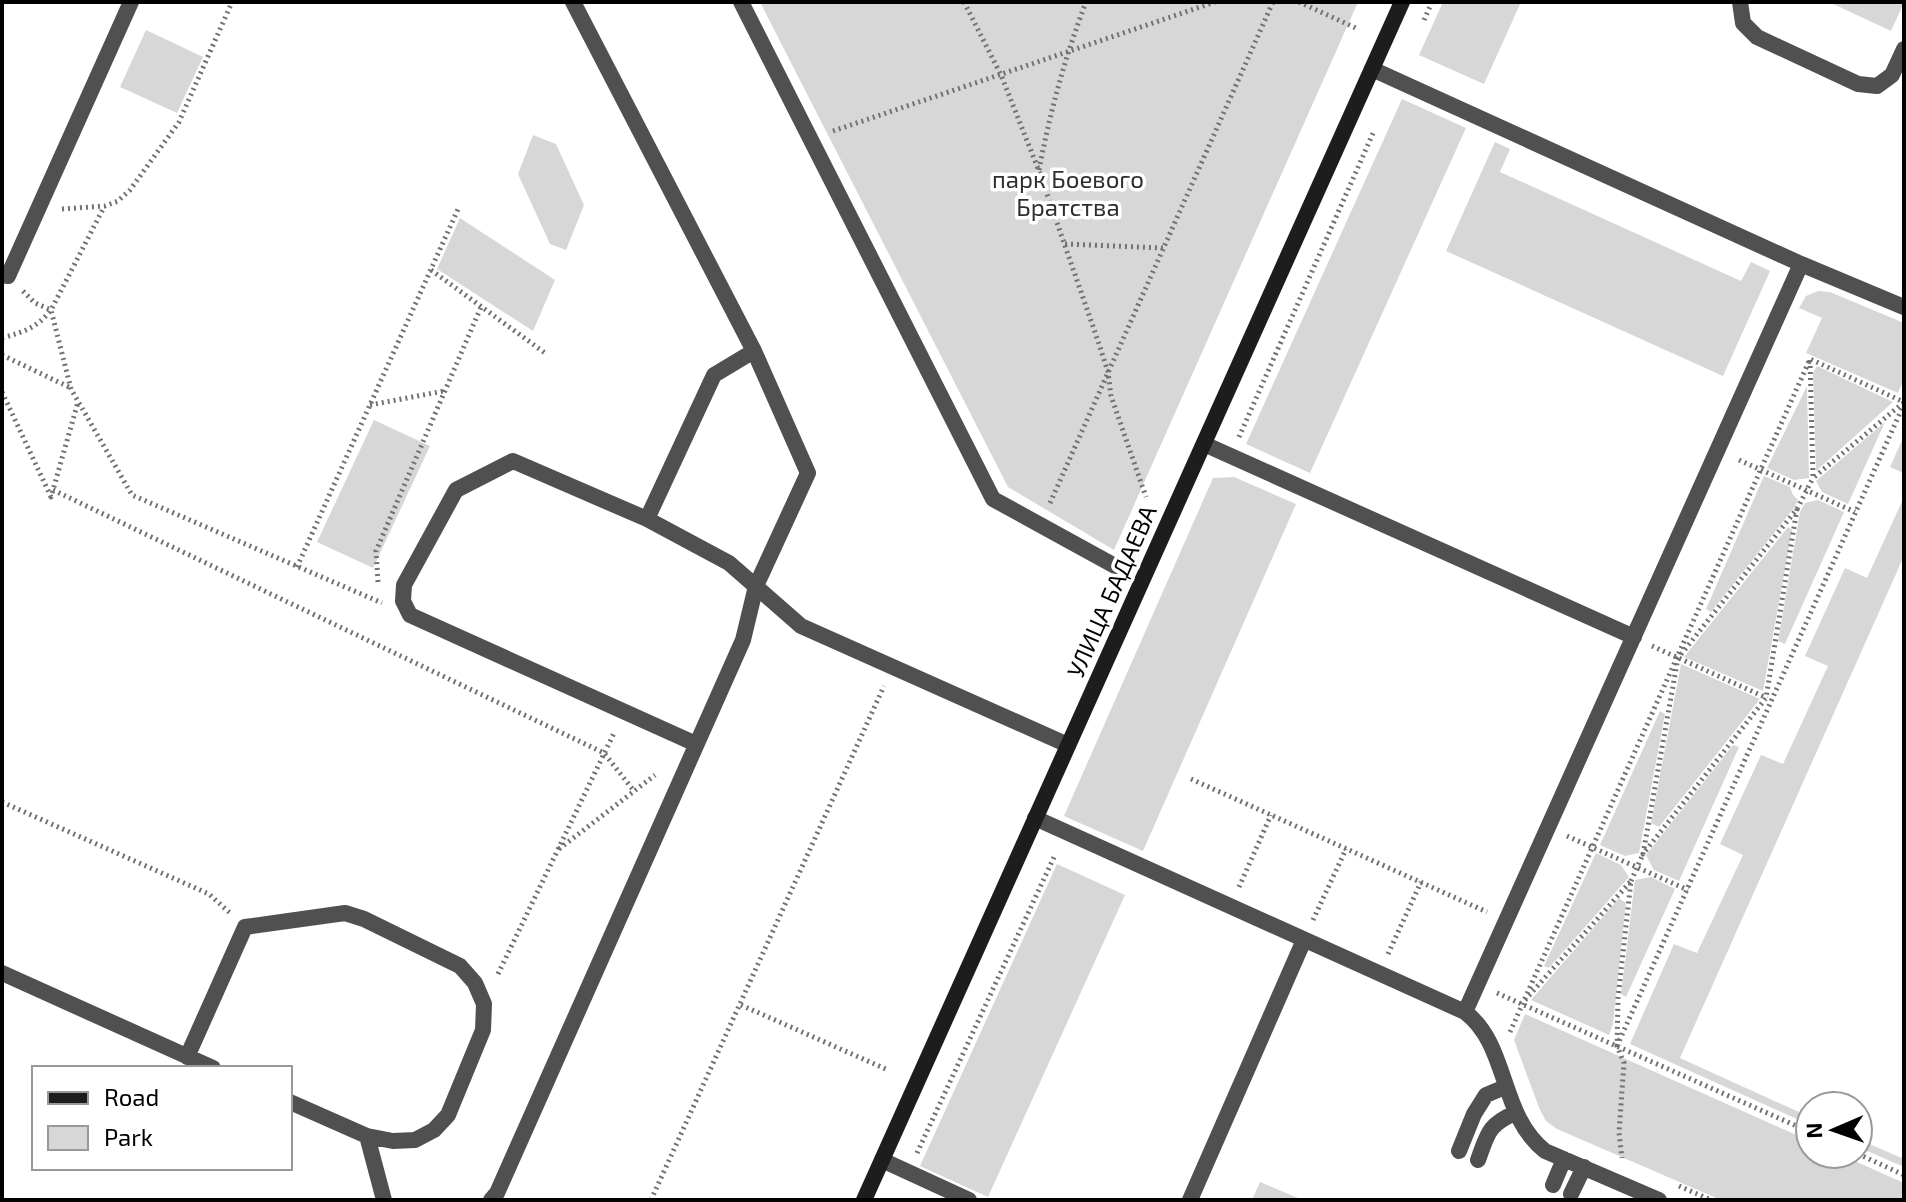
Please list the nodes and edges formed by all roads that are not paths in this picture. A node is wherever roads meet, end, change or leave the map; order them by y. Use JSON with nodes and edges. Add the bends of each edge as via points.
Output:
{"nodes":[{"id":1,"x":131,"y":2,"type":"edge"},
{"id":2,"x":573,"y":2,"type":"edge"},
{"id":3,"x":741,"y":2,"type":"edge"},
{"id":4,"x":1402,"y":2,"type":"edge"},
{"id":5,"x":1740,"y":2,"type":"edge"},
{"id":6,"x":1904,"y":49,"type":"edge"},
{"id":7,"x":1372,"y":69,"type":"junction"},
{"id":8,"x":1801,"y":264,"type":"junction"},
{"id":9,"x":5,"y":275,"type":"edge"},
{"id":10,"x":1904,"y":307,"type":"edge"},
{"id":11,"x":754,"y":351,"type":"junction"},
{"id":12,"x":1204,"y":444,"type":"junction"},
{"id":13,"x":647,"y":519,"type":"junction"},
{"id":14,"x":1115,"y":566,"type":"dead end"},
{"id":15,"x":756,"y":586,"type":"junction"},
{"id":16,"x":1634,"y":637,"type":"junction"},
{"id":17,"x":696,"y":744,"type":"junction"},
{"id":18,"x":1068,"y":745,"type":"junction"},
{"id":19,"x":1035,"y":818,"type":"junction"},
{"id":20,"x":1304,"y":940,"type":"junction"},
{"id":21,"x":2,"y":973,"type":"edge"},
{"id":22,"x":1465,"y":1012,"type":"junction"},
{"id":23,"x":187,"y":1057,"type":"junction"},
{"id":24,"x":208,"y":1066,"type":"edge"},
{"id":25,"x":1505,"y":1087,"type":"junction"},
{"id":26,"x":292,"y":1103,"type":"edge"},
{"id":27,"x":1515,"y":1113,"type":"junction"},
{"id":28,"x":367,"y":1136,"type":"junction"},
{"id":29,"x":1459,"y":1151,"type":"dead end"},
{"id":30,"x":1564,"y":1159,"type":"junction"},
{"id":31,"x":882,"y":1160,"type":"junction"},
{"id":32,"x":1478,"y":1160,"type":"dead end"},
{"id":33,"x":1584,"y":1167,"type":"junction"},
{"id":34,"x":1553,"y":1185,"type":"dead end"},
{"id":35,"x":1571,"y":1194,"type":"dead end"},
{"id":36,"x":1637,"y":1196,"type":"edge"},
{"id":37,"x":965,"y":1199,"type":"edge"},
{"id":38,"x":384,"y":1200,"type":"edge"},
{"id":39,"x":491,"y":1200,"type":"edge"},
{"id":40,"x":864,"y":1200,"type":"edge"},
{"id":41,"x":1190,"y":1200,"type":"edge"},
{"id":42,"x":1659,"y":1200,"type":"edge"}],
"edges":[{"from":1,"to":9,"type":"lane"},
{"from":2,"to":11,"type":"lane"},
{"from":3,"to":14,"type":"lane","via":[[993,499]]},
{"from":4,"to":7,"type":"street","name":"УЛИЦА БАДАЕВА"},
{"from":5,"to":6,"type":"lane","via":[[1743,23],[1757,37],[1858,84],[1877,86],[1892,75]]},
{"from":7,"to":8,"type":"lane"},
{"from":7,"to":12,"type":"street","name":"УЛИЦА БАДАЕВА"},
{"from":8,"to":10,"type":"lane"},
{"from":8,"to":16,"type":"lane"},
{"from":11,"to":13,"type":"lane","via":[[714,375]]},
{"from":11,"to":15,"type":"lane","via":[[808,473]]},
{"from":12,"to":16,"type":"lane"},
{"from":12,"to":18,"type":"street","name":"УЛИЦА БАДАЕВА"},
{"from":13,"to":15,"type":"lane","via":[[729,563]]},
{"from":13,"to":17,"type":"lane","via":[[513,461],[456,490],[404,585],[403,601],[410,615]]},
{"from":15,"to":17,"type":"lane","via":[[743,640]]},
{"from":15,"to":18,"type":"lane","via":[[801,626]]},
{"from":16,"to":22,"type":"lane"},
{"from":17,"to":39,"type":"lane"},
{"from":18,"to":19,"type":"street","name":"УЛИЦА БАДАЕВА"},
{"from":19,"to":20,"type":"lane"},
{"from":19,"to":31,"type":"street","name":"УЛИЦА БАДАЕВА"},
{"from":20,"to":22,"type":"lane"},
{"from":20,"to":41,"type":"lane"},
{"from":21,"to":23,"type":"lane"},
{"from":22,"to":25,"type":"lane","via":[[1486,1036]]},
{"from":23,"to":24,"type":"lane"},
{"from":23,"to":28,"type":"lane","via":[[245,927],[326,914],[354,916],[460,966],[484,1004],[483,1030],[448,1115],[415,1140]]},
{"from":25,"to":27,"type":"lane"},
{"from":25,"to":29,"type":"lane","via":[[1486,1095]]},
{"from":26,"to":28,"type":"lane"},
{"from":27,"to":30,"type":"lane","via":[[1531,1140]]},
{"from":27,"to":32,"type":"lane","via":[[1496,1121]]},
{"from":28,"to":38,"type":"lane"},
{"from":30,"to":33,"type":"lane"},
{"from":30,"to":34,"type":"lane"},
{"from":31,"to":37,"type":"lane"},
{"from":31,"to":40,"type":"street","name":"УЛИЦА БАДАЕВА"},
{"from":33,"to":35,"type":"lane"},
{"from":33,"to":36,"type":"lane"},
{"from":36,"to":42,"type":"lane"}]}
